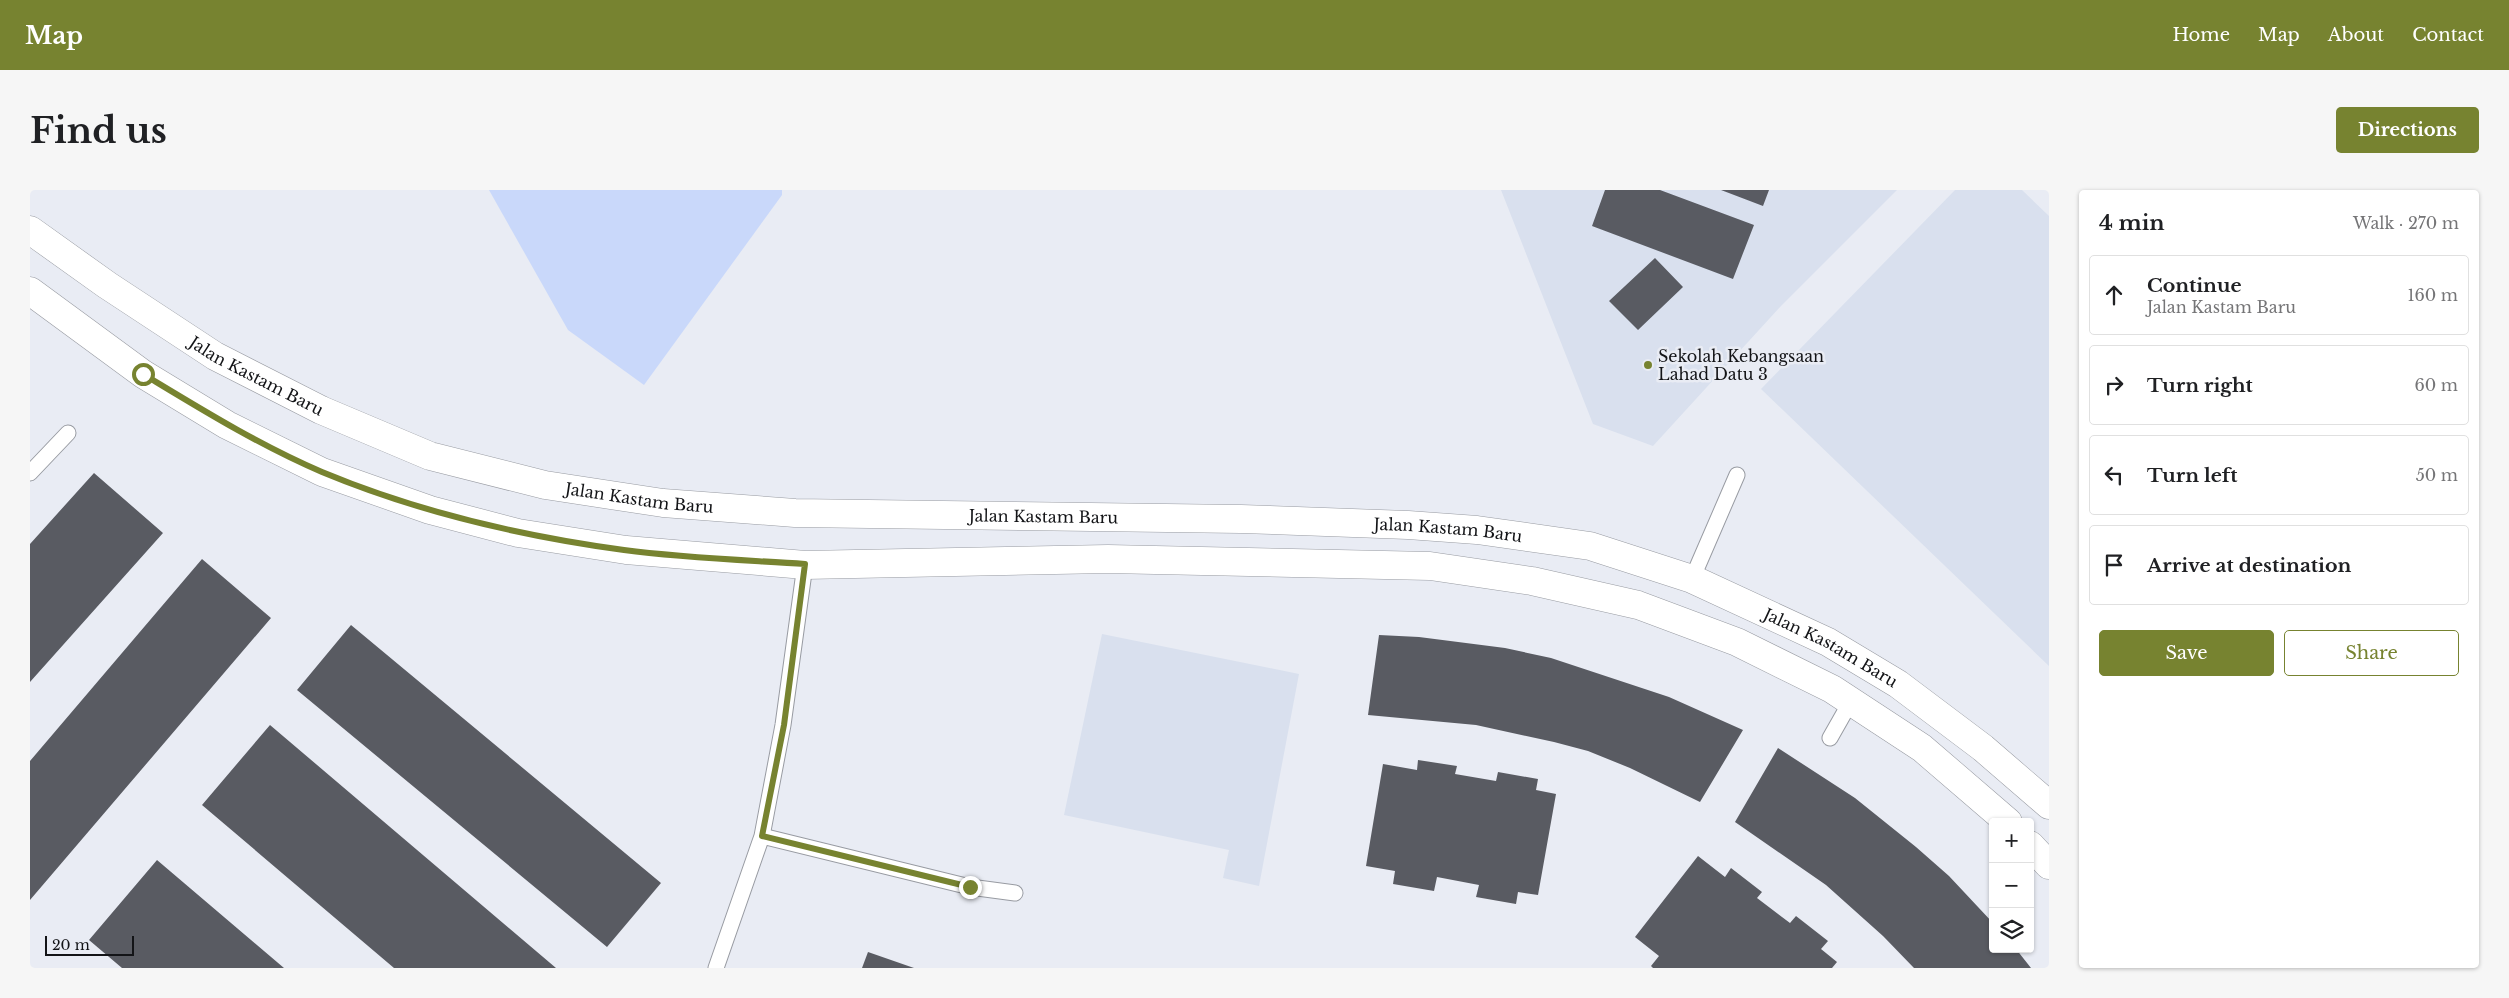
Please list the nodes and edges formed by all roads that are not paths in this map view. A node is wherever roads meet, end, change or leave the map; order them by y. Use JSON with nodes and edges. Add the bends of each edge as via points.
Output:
{"nodes":[{"id":1,"x":30,"y":230,"type":"edge"},
{"id":2,"x":30,"y":291,"type":"edge"},
{"id":3,"x":68,"y":433,"type":"dead end"},
{"id":4,"x":30,"y":472,"type":"edge"},
{"id":5,"x":1737,"y":475,"type":"dead end"},
{"id":6,"x":805,"y":564,"type":"junction"},
{"id":7,"x":1692,"y":579,"type":"junction"},
{"id":8,"x":1851,"y":701,"type":"junction"},
{"id":9,"x":1830,"y":738,"type":"dead end"},
{"id":10,"x":2049,"y":805,"type":"edge"},
{"id":11,"x":2003,"y":818,"type":"edge"},
{"id":12,"x":762,"y":836,"type":"junction"},
{"id":13,"x":2034,"y":849,"type":"edge"},
{"id":14,"x":2049,"y":865,"type":"edge"},
{"id":15,"x":1014,"y":894,"type":"dead end"},
{"id":16,"x":716,"y":968,"type":"edge"}],
"edges":[{"from":1,"to":7,"type":"street","name":"Jalan Kastam Baru","via":[[215,356],[321,410],[430,456],[545,485],[663,503],[796,513],[1241,519],[1477,530],[1590,546]]},
{"from":2,"to":6,"type":"street","via":[[143,374],[227,425],[322,472],[430,510],[518,533],[626,550]]},
{"from":3,"to":4,"type":"lane"},
{"from":5,"to":7,"type":"lane"},
{"from":6,"to":8,"type":"street","via":[[1108,559],[1430,566],[1532,581],[1638,605],[1737,642]]},
{"from":6,"to":12,"type":"lane","via":[[784,725]]},
{"from":7,"to":10,"type":"street","name":"Jalan Kastam Baru","via":[[1828,642],[1898,684],[1983,748]]},
{"from":8,"to":9,"type":"lane"},
{"from":8,"to":11,"type":"street","via":[[1922,748]]},
{"from":12,"to":15,"type":"lane","via":[[970,887]]},
{"from":12,"to":16,"type":"lane"},
{"from":13,"to":14,"type":"street"}]}
